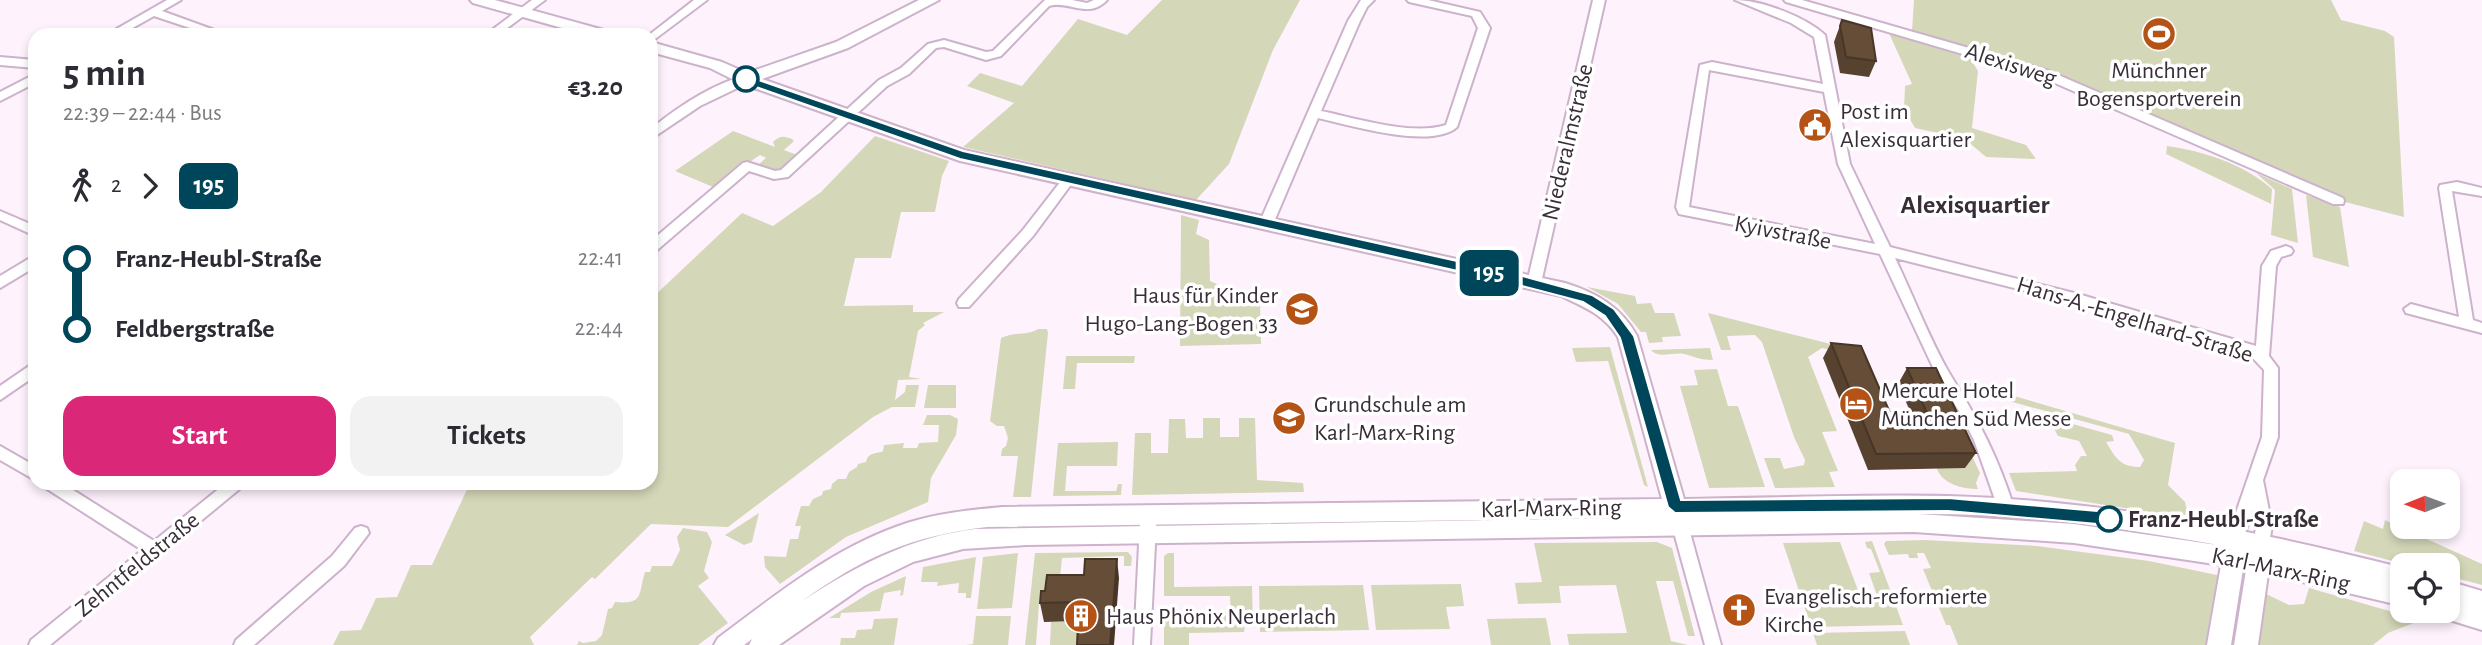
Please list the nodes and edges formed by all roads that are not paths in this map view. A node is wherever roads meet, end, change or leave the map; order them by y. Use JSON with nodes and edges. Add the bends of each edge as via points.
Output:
{"nodes":[{"id":1,"x":175,"y":0,"type":"edge"},
{"id":2,"x":478,"y":0,"type":"edge"},
{"id":3,"x":539,"y":0,"type":"edge"},
{"id":4,"x":701,"y":0,"type":"edge"},
{"id":5,"x":931,"y":0,"type":"edge"},
{"id":6,"x":1054,"y":0,"type":"edge"},
{"id":7,"x":1061,"y":0,"type":"edge"},
{"id":8,"x":1101,"y":0,"type":"edge"},
{"id":9,"x":1368,"y":0,"type":"edge"},
{"id":10,"x":1413,"y":0,"type":"edge"},
{"id":11,"x":1599,"y":0,"type":"edge"},
{"id":12,"x":1741,"y":0,"type":"edge"},
{"id":13,"x":1784,"y":0,"type":"edge"},
{"id":14,"x":1790,"y":0,"type":"edge"},
{"id":15,"x":1765,"y":9,"type":"junction"},
{"id":16,"x":153,"y":12,"type":"junction"},
{"id":17,"x":522,"y":12,"type":"junction"},
{"id":18,"x":124,"y":28,"type":"edge"},
{"id":19,"x":201,"y":28,"type":"edge"},
{"id":20,"x":500,"y":28,"type":"edge"},
{"id":21,"x":580,"y":28,"type":"edge"},
{"id":22,"x":658,"y":34,"type":"edge"},
{"id":23,"x":658,"y":49,"type":"edge"},
{"id":24,"x":0,"y":61,"type":"edge"},
{"id":25,"x":28,"y":64,"type":"edge"},
{"id":26,"x":746,"y":79,"type":"junction"},
{"id":27,"x":28,"y":82,"type":"edge"},
{"id":28,"x":1830,"y":89,"type":"junction"},
{"id":29,"x":0,"y":97,"type":"edge"},
{"id":30,"x":1314,"y":113,"type":"junction"},
{"id":31,"x":850,"y":116,"type":"junction"},
{"id":32,"x":658,"y":130,"type":"edge"},
{"id":33,"x":1069,"y":179,"type":"junction"},
{"id":34,"x":2482,"y":192,"type":"edge"},
{"id":35,"x":2338,"y":201,"type":"dead end"},
{"id":36,"x":0,"y":215,"type":"edge"},
{"id":37,"x":1266,"y":224,"type":"junction"},
{"id":38,"x":28,"y":229,"type":"edge"},
{"id":39,"x":658,"y":241,"type":"edge"},
{"id":40,"x":1883,"y":250,"type":"junction"},
{"id":41,"x":2286,"y":251,"type":"dead end"},
{"id":42,"x":28,"y":265,"type":"edge"},
{"id":43,"x":0,"y":283,"type":"edge"},
{"id":44,"x":1534,"y":284,"type":"junction"},
{"id":45,"x":964,"y":303,"type":"dead end"},
{"id":46,"x":2411,"y":309,"type":"dead end"},
{"id":47,"x":2475,"y":326,"type":"edge"},
{"id":48,"x":2262,"y":356,"type":"junction"},
{"id":49,"x":28,"y":373,"type":"edge"},
{"id":50,"x":0,"y":394,"type":"edge"},
{"id":51,"x":0,"y":452,"type":"edge"},
{"id":52,"x":28,"y":470,"type":"edge"},
{"id":53,"x":2255,"y":480,"type":"junction"},
{"id":54,"x":65,"y":490,"type":"edge"},
{"id":55,"x":228,"y":490,"type":"edge"},
{"id":56,"x":2006,"y":508,"type":"junction"},
{"id":57,"x":1678,"y":517,"type":"junction"},
{"id":58,"x":1148,"y":523,"type":"junction"},
{"id":59,"x":361,"y":533,"type":"dead end"},
{"id":60,"x":2234,"y":548,"type":"junction"},
{"id":61,"x":155,"y":550,"type":"junction"},
{"id":62,"x":2260,"y":553,"type":"junction"},
{"id":63,"x":2390,"y":576,"type":"edge"},
{"id":64,"x":2390,"y":592,"type":"edge"},
{"id":65,"x":2460,"y":595,"type":"edge"},
{"id":66,"x":2482,"y":601,"type":"edge"},
{"id":67,"x":2460,"y":614,"type":"edge"},
{"id":68,"x":2482,"y":620,"type":"edge"},
{"id":69,"x":37,"y":645,"type":"edge"},
{"id":70,"x":242,"y":645,"type":"edge"},
{"id":71,"x":726,"y":645,"type":"edge"},
{"id":72,"x":761,"y":645,"type":"edge"},
{"id":73,"x":1142,"y":645,"type":"edge"},
{"id":74,"x":1713,"y":645,"type":"edge"},
{"id":75,"x":2219,"y":645,"type":"edge"},
{"id":76,"x":2246,"y":645,"type":"edge"}],
"edges":[{"from":1,"to":16,"type":"street"},
{"from":2,"to":17,"type":"main road"},
{"from":3,"to":17,"type":"street"},
{"from":4,"to":22,"type":"street"},
{"from":5,"to":26,"type":"main road","via":[[842,45]]},
{"from":6,"to":31,"type":"street","via":[[997,54],[986,56],[944,43],[932,46],[905,71],[883,83]]},
{"from":7,"to":8,"type":"street","via":[[1087,7]]},
{"from":9,"to":30,"type":"street","via":[[1354,21]]},
{"from":10,"to":30,"type":"street","via":[[1465,9],[1476,14],[1482,24],[1451,127],[1420,133]]},
{"from":11,"to":44,"type":"street","name":"Niederalmstraße"},
{"from":12,"to":15,"type":"street"},
{"from":13,"to":15,"type":"street"},
{"from":14,"to":35,"type":"street","name":"Alexisweg","via":[[2045,74]]},
{"from":15,"to":28,"type":"street","via":[[1811,28],[1819,36]]},
{"from":16,"to":18,"type":"street"},
{"from":16,"to":19,"type":"street"},
{"from":17,"to":20,"type":"street"},
{"from":17,"to":21,"type":"main road"},
{"from":23,"to":26,"type":"main road","via":[[716,65]]},
{"from":24,"to":25,"type":"street"},
{"from":26,"to":31,"type":"main road"},
{"from":26,"to":32,"type":"street","via":[[698,101]]},
{"from":27,"to":29,"type":"street"},
{"from":28,"to":40,"type":"street","via":[[1844,164]]},
{"from":28,"to":40,"type":"street","name":"Kyivstraße","via":[[1704,68],[1682,207]]},
{"from":30,"to":37,"type":"street"},
{"from":31,"to":33,"type":"main road","via":[[960,155]]},
{"from":31,"to":39,"type":"street","via":[[784,174],[747,166]]},
{"from":33,"to":37,"type":"main road"},
{"from":33,"to":45,"type":"street","via":[[1028,233]]},
{"from":34,"to":47,"type":"street","via":[[2445,188]]},
{"from":36,"to":38,"type":"street"},
{"from":37,"to":44,"type":"main road"},
{"from":40,"to":48,"type":"street","name":"Hans-A.-Engelhard-Straße","via":[[2078,299]]},
{"from":40,"to":56,"type":"street","via":[[1945,378],[1959,396]]},
{"from":41,"to":48,"type":"street","via":[[2276,254],[2269,266]]},
{"from":42,"to":43,"type":"street"},
{"from":44,"to":57,"type":"main road","via":[[1587,298],[1610,312],[1622,328]]},
{"from":46,"to":47,"type":"street"},
{"from":48,"to":53,"type":"street","name":"Hans-A.-Engelhard-Straße","via":[[2271,368],[2271,429]]},
{"from":49,"to":50,"type":"street"},
{"from":51,"to":52,"type":"street"},
{"from":53,"to":60,"type":"street","name":"Hans-A.-Engelhard-Straße"},
{"from":53,"to":62,"type":"street","name":"Hans-A.-Engelhard-Straße","via":[[2264,526]]},
{"from":54,"to":61,"type":"street"},
{"from":55,"to":61,"type":"street","name":"Zehntfeldstraße"},
{"from":56,"to":57,"type":"main road","name":"Karl-Marx-Ring","via":[[1905,504]]},
{"from":56,"to":60,"type":"main road","name":"Karl-Marx-Ring","via":[[2113,519]]},
{"from":57,"to":58,"type":"main road","name":"Karl-Marx-Ring"},
{"from":57,"to":60,"type":"main road","name":"Karl-Marx-Ring","via":[[1987,526]]},
{"from":57,"to":74,"type":"street"},
{"from":58,"to":71,"type":"main road","name":"Karl-Marx-Ring","via":[[1003,516],[949,522],[908,533],[847,560]]},
{"from":58,"to":72,"type":"main road","name":"Karl-Marx-Ring","via":[[929,547],[861,575]]},
{"from":58,"to":73,"type":"street"},
{"from":59,"to":70,"type":"street","via":[[338,561]]},
{"from":60,"to":62,"type":"main road","name":"Karl-Marx-Ring"},
{"from":60,"to":75,"type":"main road"},
{"from":61,"to":69,"type":"street","name":"Zehntfeldstraße"},
{"from":62,"to":63,"type":"main road","name":"Karl-Marx-Ring"},
{"from":62,"to":64,"type":"main road","name":"Karl-Marx-Ring"},
{"from":62,"to":76,"type":"main road"},
{"from":65,"to":66,"type":"main road"},
{"from":67,"to":68,"type":"main road"}]}
